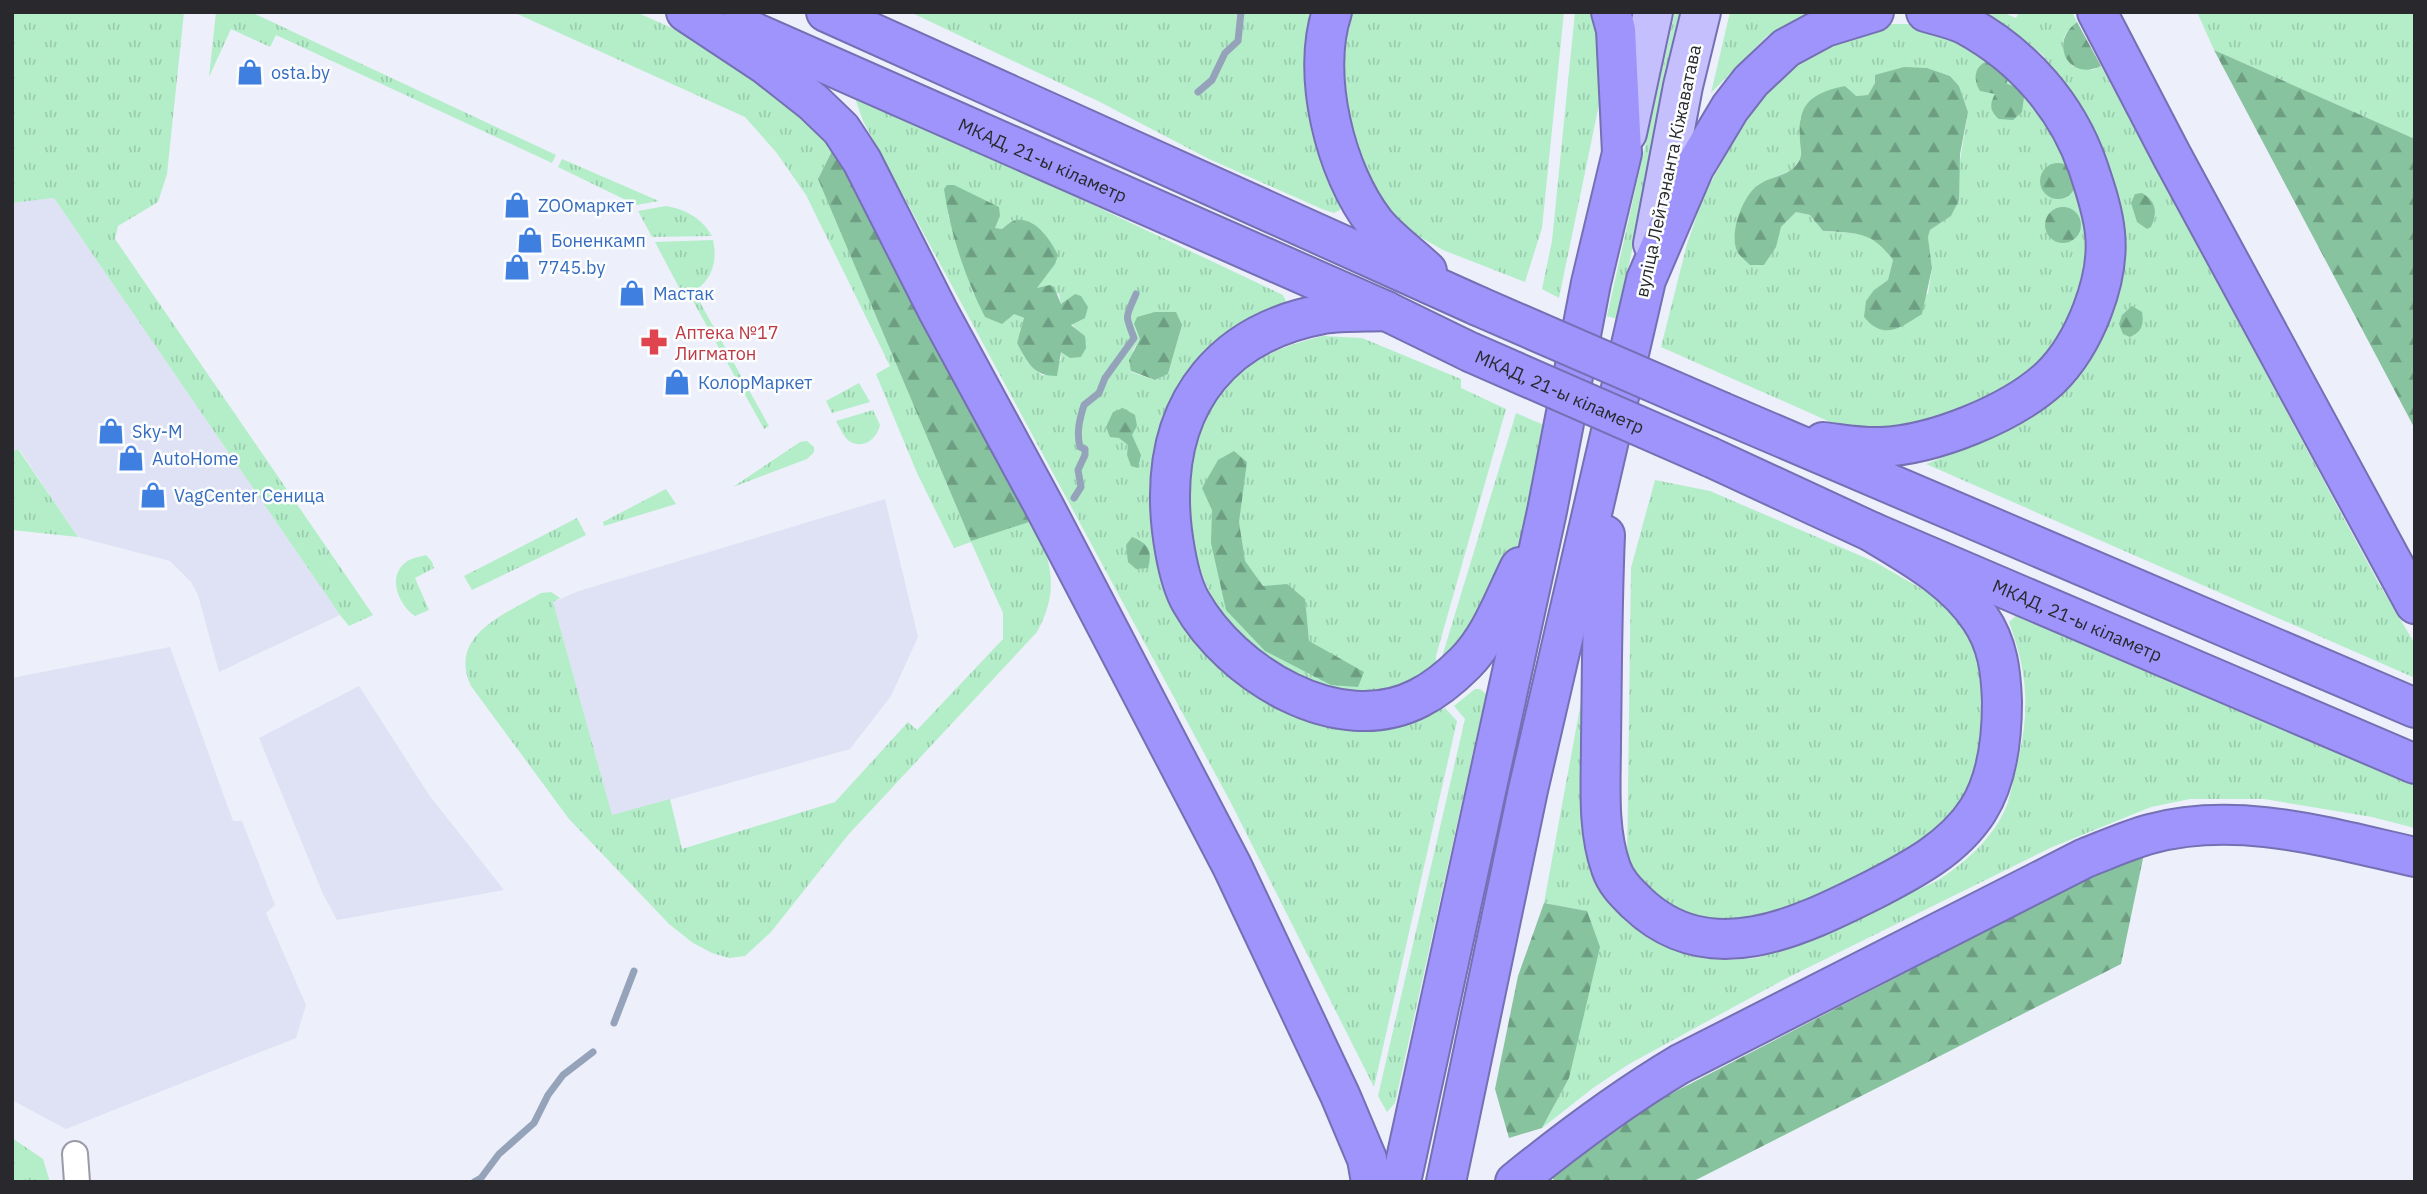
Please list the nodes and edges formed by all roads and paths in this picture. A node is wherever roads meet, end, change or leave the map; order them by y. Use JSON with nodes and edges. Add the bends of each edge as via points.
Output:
{"nodes":[{"id":1,"x":686,"y":12,"type":"edge"},
{"id":2,"x":708,"y":12,"type":"edge"},
{"id":3,"x":826,"y":12,"type":"edge"},
{"id":4,"x":1332,"y":12,"type":"edge"},
{"id":5,"x":1611,"y":12,"type":"edge"},
{"id":6,"x":1653,"y":12,"type":"edge"},
{"id":7,"x":1702,"y":12,"type":"edge"},
{"id":8,"x":1874,"y":12,"type":"edge"},
{"id":9,"x":1926,"y":12,"type":"edge"},
{"id":10,"x":2097,"y":12,"type":"edge"},
{"id":11,"x":1622,"y":153,"type":"junction"},
{"id":12,"x":1646,"y":280,"type":"junction"},
{"id":13,"x":1465,"y":300,"type":"junction"},
{"id":14,"x":1386,"y":311,"type":"junction"},
{"id":15,"x":1787,"y":439,"type":"junction"},
{"id":16,"x":1607,"y":453,"type":"junction"},
{"id":17,"x":1547,"y":511,"type":"junction"},
{"id":18,"x":1872,"y":532,"type":"junction"},
{"id":19,"x":2415,"y":604,"type":"edge"},
{"id":20,"x":2415,"y":708,"type":"edge"},
{"id":21,"x":2415,"y":764,"type":"edge"},
{"id":22,"x":2415,"y":857,"type":"edge"},
{"id":23,"x":75,"y":1154,"type":"dead end"},
{"id":24,"x":76,"y":1182,"type":"edge"},
{"id":25,"x":1371,"y":1182,"type":"edge"},
{"id":26,"x":1401,"y":1182,"type":"edge"},
{"id":27,"x":1447,"y":1182,"type":"edge"},
{"id":28,"x":1515,"y":1182,"type":"edge"}],
"edges":[{"from":1,"to":25,"type":"highway","via":[[813,102],[841,129],[863,161],[1232,866],[1340,1095],[1367,1159]]},
{"from":2,"to":14,"type":"highway","name":"МКАД, 21-ы кіламетр"},
{"from":3,"to":13,"type":"highway"},
{"from":4,"to":13,"type":"highway","via":[[1323,61],[1327,104],[1352,185],[1375,223]]},
{"from":5,"to":11,"type":"highway","via":[[1616,30]]},
{"from":6,"to":11,"type":"main road"},
{"from":7,"to":12,"type":"main road","name":"вуліца Лейтэнанта Кіжаватава"},
{"from":8,"to":12,"type":"highway","via":[[1825,27],[1786,48],[1751,81],[1694,168]]},
{"from":9,"to":15,"type":"highway","via":[[1965,24],[2002,49],[2057,104],[2096,190],[2105,234],[2104,271],[2094,308],[2050,377],[2012,405],[1966,428],[1920,442],[1880,447]]},
{"from":10,"to":19,"type":"highway"},
{"from":11,"to":17,"type":"highway","via":[[1591,283]]},
{"from":12,"to":16,"type":"highway","name":"вуліца Лейтэнанта Кіжаватава"},
{"from":13,"to":15,"type":"highway","bridge":true},
{"from":14,"to":17,"type":"highway","via":[[1324,314],[1282,325],[1240,347],[1189,403],[1170,478],[1170,520],[1189,599],[1206,627],[1273,684],[1311,702],[1342,710],[1382,710],[1418,699],[1466,662],[1490,629]]},
{"from":14,"to":18,"type":"highway","name":"МКАД, 21-ы кіламетр","bridge":true},
{"from":15,"to":20,"type":"highway"},
{"from":16,"to":18,"type":"highway","via":[[1601,810],[1605,844],[1621,888],[1676,931],[1707,938],[1774,934],[1905,874],[1950,845],[1979,809],[1994,773],[2002,723],[2001,676],[1994,640],[1954,589]]},
{"from":16,"to":27,"type":"highway","via":[[1525,803]]},
{"from":17,"to":26,"type":"highway"},
{"from":18,"to":21,"type":"highway","name":"МКАД, 21-ы кіламетр"},
{"from":22,"to":28,"type":"highway","via":[[2265,827],[2185,827],[2149,834],[2085,859],[1680,1064],[1583,1127]]},
{"from":23,"to":24,"type":"street"}]}
